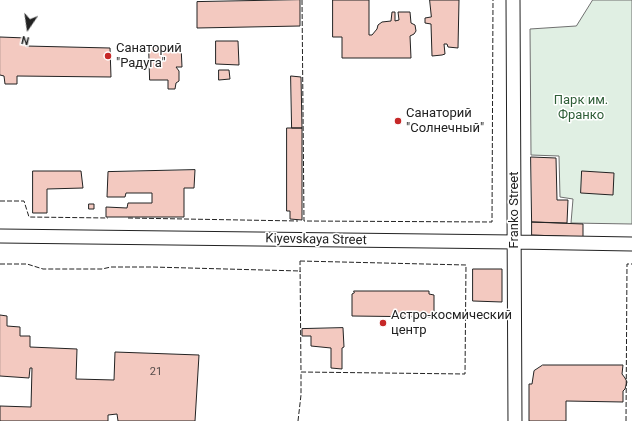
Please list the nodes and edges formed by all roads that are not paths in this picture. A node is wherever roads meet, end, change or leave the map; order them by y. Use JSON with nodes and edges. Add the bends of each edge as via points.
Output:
{"nodes":[{"id":1,"x":513,"y":0,"type":"edge"},
{"id":2,"x":0,"y":236,"type":"edge"},
{"id":3,"x":515,"y":242,"type":"junction"},
{"id":4,"x":632,"y":244,"type":"edge"},
{"id":5,"x":515,"y":421,"type":"edge"}],
"edges":[{"from":1,"to":3,"type":"street","name":"Franko Street"},
{"from":2,"to":3,"type":"street","name":"Kiyevskaya Street"},
{"from":3,"to":4,"type":"street","name":"Kiyevskaya Street"},
{"from":3,"to":5,"type":"street","name":"Franko Street"}]}
